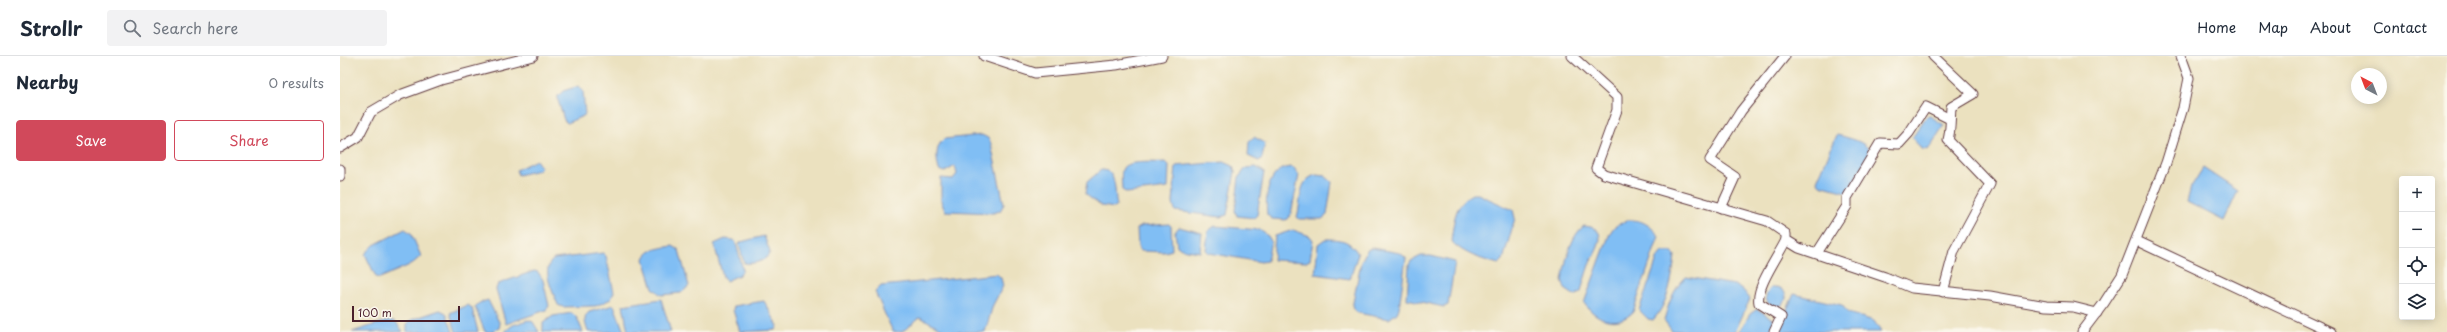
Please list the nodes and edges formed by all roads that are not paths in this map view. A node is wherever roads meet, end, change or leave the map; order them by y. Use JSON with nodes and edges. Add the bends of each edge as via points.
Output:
{"nodes":[{"id":1,"x":533,"y":56,"type":"edge"},
{"id":2,"x":984,"y":56,"type":"edge"},
{"id":3,"x":1162,"y":56,"type":"edge"},
{"id":4,"x":1572,"y":56,"type":"edge"},
{"id":5,"x":1785,"y":56,"type":"edge"},
{"id":6,"x":1933,"y":56,"type":"edge"},
{"id":7,"x":2181,"y":56,"type":"edge"},
{"id":8,"x":1950,"y":119,"type":"junction"},
{"id":9,"x":340,"y":148,"type":"edge"},
{"id":10,"x":340,"y":169,"type":"edge"},
{"id":11,"x":340,"y":176,"type":"edge"},
{"id":12,"x":1721,"y":208,"type":"junction"},
{"id":13,"x":1786,"y":240,"type":"junction"},
{"id":14,"x":2137,"y":241,"type":"junction"},
{"id":15,"x":1817,"y":253,"type":"junction"},
{"id":16,"x":1943,"y":292,"type":"junction"},
{"id":17,"x":2097,"y":313,"type":"junction"},
{"id":18,"x":1774,"y":332,"type":"edge"},
{"id":19,"x":2082,"y":332,"type":"edge"},
{"id":20,"x":2331,"y":332,"type":"edge"}],
"edges":[{"from":1,"to":9,"type":"street","via":[[441,80],[400,95],[371,112],[358,137]]},
{"from":2,"to":3,"type":"street","via":[[1036,73],[1116,65]]},
{"from":4,"to":12,"type":"street","via":[[1617,97],[1617,110],[1596,168],[1618,179]]},
{"from":5,"to":12,"type":"street","via":[[1741,111],[1710,160],[1735,177]]},
{"from":6,"to":8,"type":"street","via":[[1973,94],[1951,107]]},
{"from":7,"to":14,"type":"street","via":[[2189,78],[2183,108]]},
{"from":8,"to":15,"type":"street","via":[[1926,107],[1910,133],[1899,144],[1880,143],[1847,198],[1847,206]]},
{"from":8,"to":16,"type":"street","via":[[1948,140],[1990,184],[1954,251]]},
{"from":10,"to":11,"type":"street"},
{"from":12,"to":13,"type":"street","via":[[1767,221],[1786,234]]},
{"from":13,"to":15,"type":"street","via":[[1799,248]]},
{"from":13,"to":18,"type":"street","via":[[1761,287],[1758,298],[1759,303],[1781,317]]},
{"from":14,"to":17,"type":"street","via":[[2122,275]]},
{"from":14,"to":20,"type":"street"},
{"from":15,"to":16,"type":"street","via":[[1912,288]]},
{"from":16,"to":17,"type":"street","via":[[1990,296],[2046,306],[2072,307]]},
{"from":17,"to":19,"type":"street"}]}
